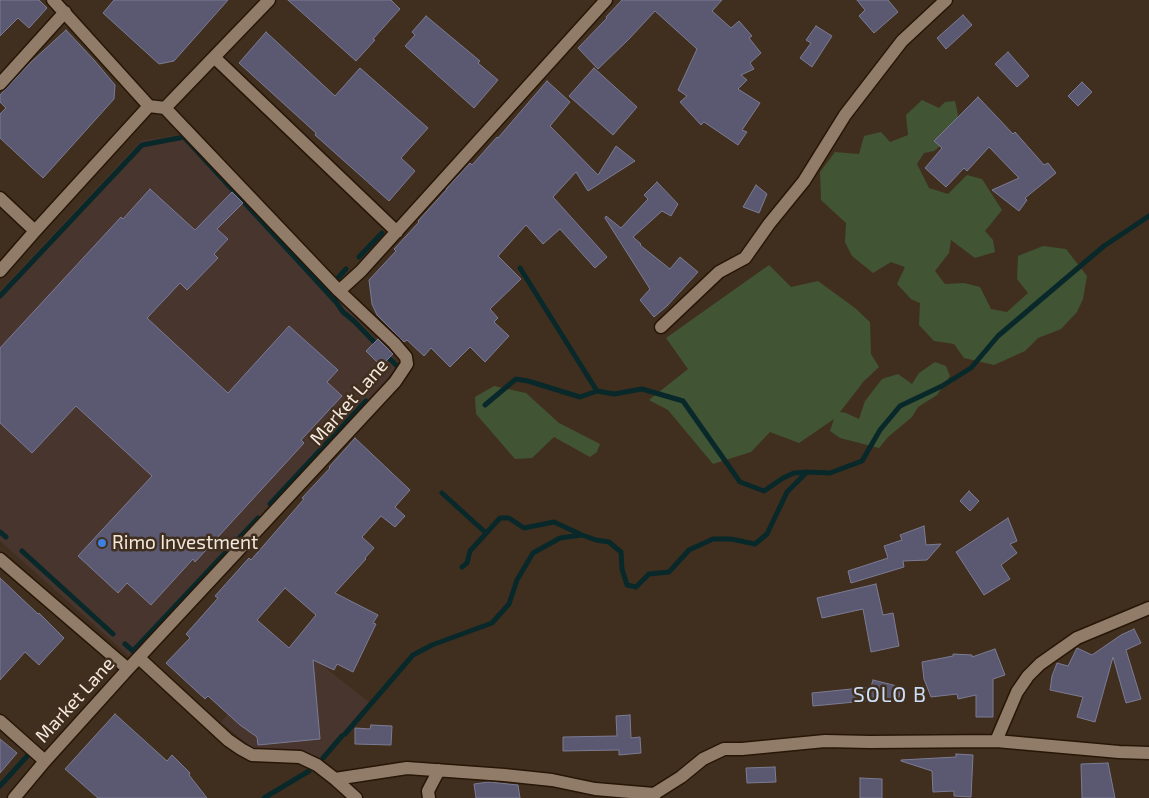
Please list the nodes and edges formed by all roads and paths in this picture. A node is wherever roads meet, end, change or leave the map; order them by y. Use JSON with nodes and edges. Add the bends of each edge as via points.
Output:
{"nodes":[{"id":1,"x":53,"y":0,"type":"edge"},
{"id":2,"x":268,"y":0,"type":"edge"},
{"id":3,"x":606,"y":0,"type":"edge"},
{"id":4,"x":946,"y":0,"type":"edge"},
{"id":5,"x":65,"y":12,"type":"junction"},
{"id":6,"x":214,"y":57,"type":"junction"},
{"id":7,"x":0,"y":84,"type":"edge"},
{"id":8,"x":149,"y":106,"type":"junction"},
{"id":9,"x":165,"y":108,"type":"junction"},
{"id":10,"x":0,"y":198,"type":"edge"},
{"id":11,"x":35,"y":231,"type":"junction"},
{"id":12,"x":397,"y":232,"type":"junction"},
{"id":13,"x":0,"y":271,"type":"edge"},
{"id":14,"x":339,"y":291,"type":"junction"},
{"id":15,"x":661,"y":327,"type":"dead end"},
{"id":16,"x":0,"y":559,"type":"edge"},
{"id":17,"x":1149,"y":608,"type":"edge"},
{"id":18,"x":139,"y":658,"type":"junction"},
{"id":19,"x":128,"y":669,"type":"junction"},
{"id":20,"x":0,"y":721,"type":"edge"},
{"id":21,"x":996,"y":741,"type":"junction"},
{"id":22,"x":1149,"y":753,"type":"edge"},
{"id":23,"x":45,"y":761,"type":"junction"},
{"id":24,"x":439,"y":770,"type":"junction"},
{"id":25,"x":335,"y":779,"type":"junction"},
{"id":26,"x":654,"y":796,"type":"edge"},
{"id":27,"x":14,"y":798,"type":"edge"},
{"id":28,"x":356,"y":798,"type":"edge"},
{"id":29,"x":429,"y":798,"type":"edge"}],
"edges":[{"from":1,"to":5,"type":"street"},
{"from":2,"to":6,"type":"street"},
{"from":3,"to":12,"type":"street"},
{"from":4,"to":15,"type":"street","via":[[902,41],[845,115],[804,181],[745,258],[719,272]]},
{"from":5,"to":7,"type":"street"},
{"from":5,"to":8,"type":"street"},
{"from":6,"to":9,"type":"street"},
{"from":6,"to":12,"type":"street"},
{"from":8,"to":9,"type":"street"},
{"from":8,"to":11,"type":"street"},
{"from":9,"to":14,"type":"street","name":"Market Lane"},
{"from":10,"to":11,"type":"street"},
{"from":11,"to":13,"type":"street"},
{"from":12,"to":14,"type":"street"},
{"from":14,"to":18,"type":"street","name":"Market Lane","via":[[403,353],[407,364],[395,382]]},
{"from":16,"to":19,"type":"street"},
{"from":17,"to":21,"type":"street","via":[[1077,638],[1040,664],[1017,692]]},
{"from":18,"to":19,"type":"street","name":"Market Lane"},
{"from":18,"to":25,"type":"street","via":[[241,749],[252,755],[300,757]]},
{"from":19,"to":23,"type":"street","name":"Market Lane"},
{"from":20,"to":23,"type":"street"},
{"from":21,"to":22,"type":"street"},
{"from":21,"to":26,"type":"street","via":[[825,741],[724,748],[703,759]]},
{"from":23,"to":27,"type":"street","name":"Market Lane"},
{"from":24,"to":25,"type":"street","via":[[407,768]]},
{"from":24,"to":26,"type":"street","via":[[542,779]]},
{"from":24,"to":29,"type":"street","via":[[428,791]]},
{"from":25,"to":28,"type":"street"}]}
